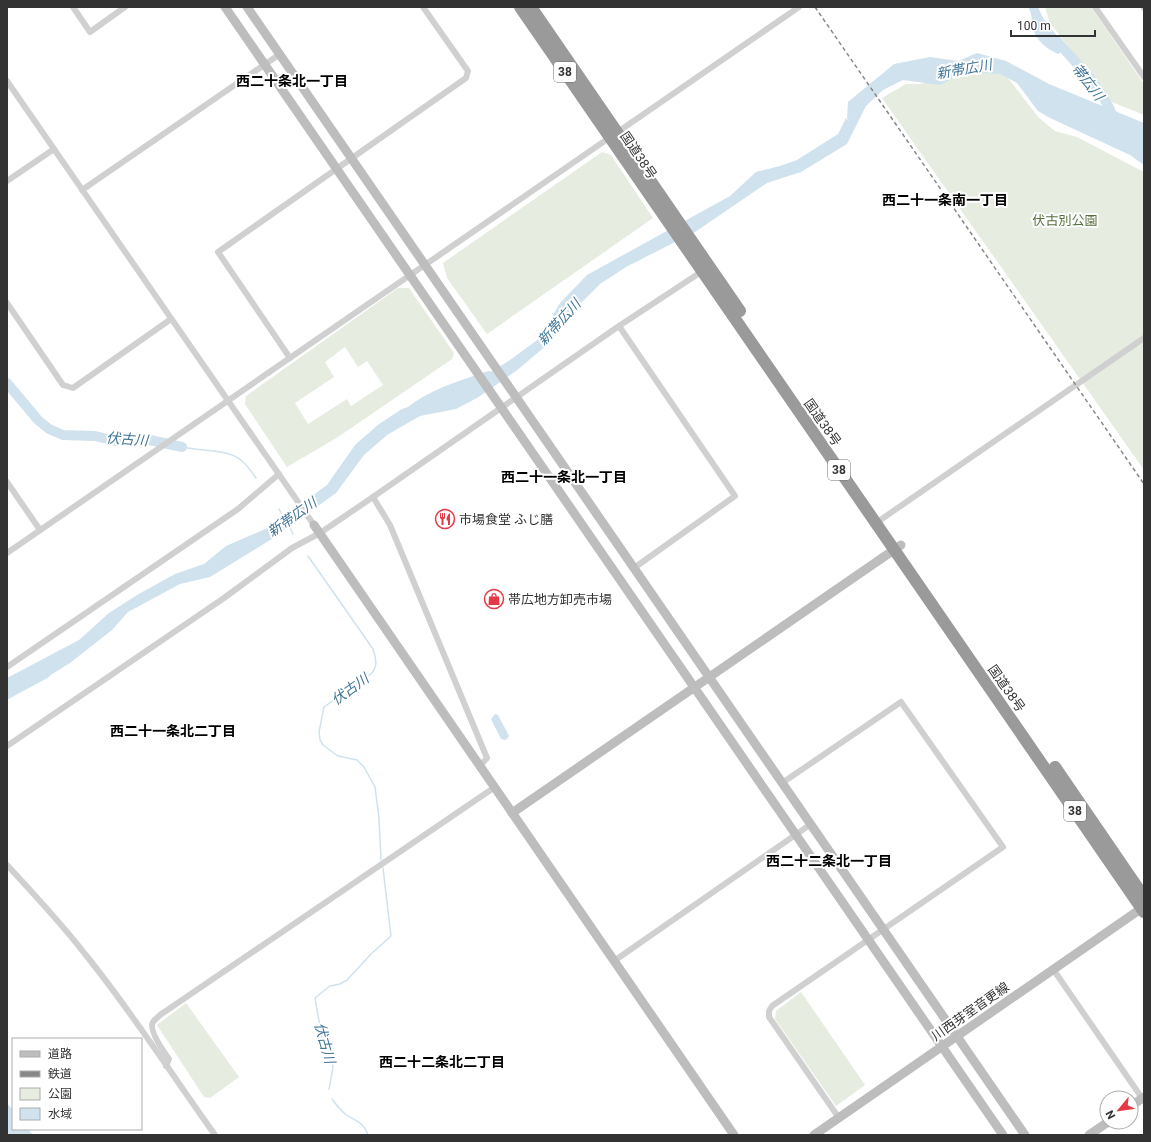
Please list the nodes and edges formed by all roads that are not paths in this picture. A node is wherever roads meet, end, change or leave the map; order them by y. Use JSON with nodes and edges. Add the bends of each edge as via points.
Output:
{"nodes":[{"id":1,"x":73,"y":7,"type":"edge"},
{"id":2,"x":125,"y":7,"type":"edge"},
{"id":3,"x":225,"y":7,"type":"edge"},
{"id":4,"x":247,"y":7,"type":"edge"},
{"id":5,"x":423,"y":7,"type":"edge"},
{"id":6,"x":520,"y":7,"type":"edge"},
{"id":7,"x":531,"y":7,"type":"edge"},
{"id":8,"x":800,"y":7,"type":"edge"},
{"id":9,"x":1095,"y":7,"type":"edge"},
{"id":10,"x":280,"y":54,"type":"junction"},
{"id":11,"x":265,"y":65,"type":"junction"},
{"id":12,"x":1144,"y":77,"type":"edge"},
{"id":13,"x":7,"y":81,"type":"edge"},
{"id":14,"x":614,"y":135,"type":"junction"},
{"id":15,"x":54,"y":149,"type":"junction"},
{"id":16,"x":351,"y":158,"type":"junction"},
{"id":17,"x":337,"y":168,"type":"junction"},
{"id":18,"x":7,"y":181,"type":"edge"},
{"id":19,"x":82,"y":190,"type":"junction"},
{"id":20,"x":703,"y":264,"type":"junction"},
{"id":21,"x":426,"y":265,"type":"junction"},
{"id":22,"x":410,"y":275,"type":"junction"},
{"id":23,"x":7,"y":303,"type":"edge"},
{"id":24,"x":171,"y":319,"type":"junction"},
{"id":25,"x":619,"y":326,"type":"junction"},
{"id":26,"x":1144,"y":338,"type":"edge"},
{"id":27,"x":290,"y":358,"type":"junction"},
{"id":28,"x":514,"y":393,"type":"junction"},
{"id":29,"x":228,"y":401,"type":"junction"},
{"id":30,"x":502,"y":408,"type":"junction"},
{"id":31,"x":279,"y":474,"type":"junction"},
{"id":32,"x":7,"y":482,"type":"edge"},
{"id":33,"x":373,"y":497,"type":"junction"},
{"id":34,"x":879,"y":521,"type":"junction"},
{"id":35,"x":314,"y":525,"type":"joint"},
{"id":36,"x":40,"y":530,"type":"junction"},
{"id":37,"x":320,"y":533,"type":"junction"},
{"id":38,"x":898,"y":547,"type":"junction"},
{"id":39,"x":7,"y":553,"type":"edge"},
{"id":40,"x":634,"y":568,"type":"junction"},
{"id":41,"x":7,"y":667,"type":"edge"},
{"id":42,"x":709,"y":678,"type":"junction"},
{"id":43,"x":694,"y":688,"type":"junction"},
{"id":44,"x":7,"y":746,"type":"edge"},
{"id":45,"x":480,"y":766,"type":"junction"},
{"id":46,"x":782,"y":783,"type":"junction"},
{"id":47,"x":495,"y":788,"type":"junction"},
{"id":48,"x":512,"y":813,"type":"junction"},
{"id":49,"x":811,"y":824,"type":"junction"},
{"id":50,"x":796,"y":835,"type":"junction"},
{"id":51,"x":7,"y":865,"type":"edge"},
{"id":52,"x":1143,"y":906,"type":"edge"},
{"id":53,"x":883,"y":930,"type":"junction"},
{"id":54,"x":868,"y":939,"type":"junction"},
{"id":55,"x":614,"y":961,"type":"junction"},
{"id":56,"x":1053,"y":969,"type":"junction"},
{"id":57,"x":957,"y":1036,"type":"junction"},
{"id":58,"x":942,"y":1046,"type":"junction"},
{"id":59,"x":166,"y":1066,"type":"junction"},
{"id":60,"x":1143,"y":1099,"type":"edge"},
{"id":61,"x":838,"y":1118,"type":"junction"},
{"id":62,"x":1099,"y":1128,"type":"edge"},
{"id":63,"x":215,"y":1135,"type":"edge"},
{"id":64,"x":734,"y":1135,"type":"edge"},
{"id":65,"x":814,"y":1135,"type":"edge"},
{"id":66,"x":1003,"y":1135,"type":"edge"},
{"id":67,"x":1025,"y":1135,"type":"edge"},
{"id":68,"x":1089,"y":1135,"type":"edge"}],
"edges":[{"from":1,"to":2,"type":"street","via":[[90,32]]},
{"from":3,"to":11,"type":"street"},
{"from":4,"to":10,"type":"street"},
{"from":5,"to":16,"type":"street","via":[[468,71],[466,78]]},
{"from":6,"to":14,"type":"highway","name":"国道38号","number":"38"},
{"from":7,"to":14,"type":"highway","name":"国道38号","number":"38"},
{"from":8,"to":14,"type":"street"},
{"from":9,"to":12,"type":"street"},
{"from":10,"to":11,"type":"street"},
{"from":10,"to":16,"type":"street"},
{"from":11,"to":17,"type":"street"},
{"from":11,"to":19,"type":"street"},
{"from":13,"to":15,"type":"street"},
{"from":14,"to":20,"type":"highway","name":"国道38号","number":"38"},
{"from":14,"to":21,"type":"street"},
{"from":15,"to":18,"type":"street"},
{"from":15,"to":19,"type":"street"},
{"from":16,"to":17,"type":"street"},
{"from":16,"to":21,"type":"street"},
{"from":17,"to":22,"type":"street"},
{"from":17,"to":27,"type":"street","via":[[218,252]]},
{"from":19,"to":24,"type":"street"},
{"from":20,"to":25,"type":"street"},
{"from":20,"to":34,"type":"highway","name":"国道38号","number":"38"},
{"from":21,"to":22,"type":"street"},
{"from":21,"to":28,"type":"street"},
{"from":22,"to":27,"type":"street"},
{"from":22,"to":30,"type":"street"},
{"from":23,"to":24,"type":"street","via":[[63,385],[72,388]]},
{"from":24,"to":29,"type":"street"},
{"from":25,"to":28,"type":"street"},
{"from":25,"to":40,"type":"street","via":[[735,496]]},
{"from":26,"to":34,"type":"street"},
{"from":27,"to":29,"type":"street"},
{"from":28,"to":30,"type":"street"},
{"from":28,"to":40,"type":"street"},
{"from":29,"to":31,"type":"street"},
{"from":29,"to":36,"type":"street"},
{"from":30,"to":33,"type":"street"},
{"from":30,"to":43,"type":"street"},
{"from":31,"to":35,"type":"street"},
{"from":31,"to":41,"type":"street","via":[[238,509]]},
{"from":32,"to":36,"type":"street"},
{"from":33,"to":37,"type":"street"},
{"from":33,"to":45,"type":"street","via":[[390,525],[487,758]]},
{"from":34,"to":38,"type":"highway","name":"国道38号","number":"38"},
{"from":35,"to":37,"type":"street"},
{"from":36,"to":39,"type":"street"},
{"from":37,"to":44,"type":"street","via":[[292,548],[224,598]]},
{"from":37,"to":45,"type":"street"},
{"from":38,"to":42,"type":"street"},
{"from":38,"to":52,"type":"highway","name":"国道38号","number":"38"},
{"from":40,"to":42,"type":"street"},
{"from":42,"to":43,"type":"street"},
{"from":42,"to":46,"type":"street"},
{"from":43,"to":48,"type":"street"},
{"from":43,"to":50,"type":"street"},
{"from":45,"to":47,"type":"street"},
{"from":46,"to":49,"type":"street"},
{"from":46,"to":53,"type":"street","via":[[901,702],[1003,847]]},
{"from":47,"to":48,"type":"street"},
{"from":47,"to":59,"type":"street","via":[[160,1015],[152,1026],[153,1033],[168,1059]]},
{"from":48,"to":55,"type":"street"},
{"from":49,"to":50,"type":"street"},
{"from":49,"to":53,"type":"street"},
{"from":50,"to":54,"type":"street"},
{"from":50,"to":55,"type":"street"},
{"from":51,"to":59,"type":"street","via":[[86,955]]},
{"from":52,"to":56,"type":"street","name":"川西芽室音更線"},
{"from":53,"to":54,"type":"street"},
{"from":53,"to":57,"type":"street"},
{"from":54,"to":58,"type":"street"},
{"from":54,"to":61,"type":"street","via":[[772,1006],[769,1011],[769,1017]]},
{"from":55,"to":64,"type":"street"},
{"from":56,"to":57,"type":"street","name":"川西芽室音更線"},
{"from":56,"to":60,"type":"street"},
{"from":57,"to":58,"type":"street","name":"川西芽室音更線"},
{"from":57,"to":67,"type":"street"},
{"from":58,"to":61,"type":"street","name":"川西芽室音更線"},
{"from":58,"to":66,"type":"street"},
{"from":59,"to":63,"type":"street"},
{"from":61,"to":65,"type":"street","name":"川西芽室音更線"},
{"from":62,"to":68,"type":"street"}]}
